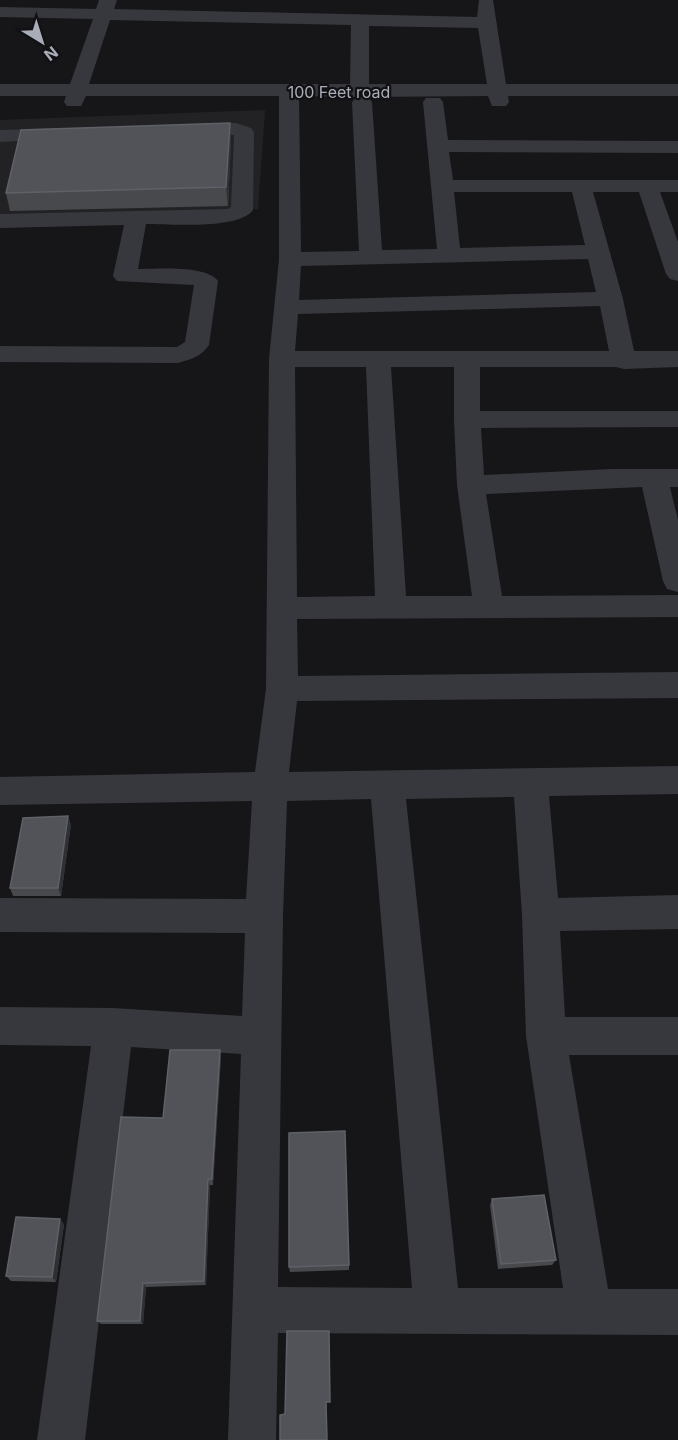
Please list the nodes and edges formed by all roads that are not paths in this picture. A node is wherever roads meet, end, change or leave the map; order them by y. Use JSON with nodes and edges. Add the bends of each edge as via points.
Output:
{"nodes":[{"id":1,"x":486,"y":0,"type":"edge"},
{"id":2,"x":104,"y":7,"type":"edge"},
{"id":3,"x":0,"y":12,"type":"edge"},
{"id":4,"x":360,"y":20,"type":"junction"},
{"id":5,"x":486,"y":23,"type":"junction"},
{"id":6,"x":0,"y":90,"type":"edge"},
{"id":7,"x":678,"y":90,"type":"edge"},
{"id":8,"x":76,"y":97,"type":"junction"},
{"id":9,"x":290,"y":97,"type":"junction"},
{"id":10,"x":360,"y":97,"type":"junction"},
{"id":11,"x":498,"y":97,"type":"junction"},
{"id":12,"x":678,"y":101,"type":"edge"},
{"id":13,"x":0,"y":102,"type":"edge"},
{"id":14,"x":234,"y":102,"type":"junction"},
{"id":15,"x":433,"y":102,"type":"junction"},
{"id":16,"x":236,"y":129,"type":"junction"},
{"id":17,"x":161,"y":131,"type":"edge"},
{"id":18,"x":80,"y":134,"type":"edge"},
{"id":19,"x":0,"y":136,"type":"edge"},
{"id":20,"x":438,"y":146,"type":"junction"},
{"id":21,"x":678,"y":147,"type":"edge"},
{"id":22,"x":443,"y":186,"type":"junction"},
{"id":23,"x":647,"y":186,"type":"junction"},
{"id":24,"x":678,"y":186,"type":"edge"},
{"id":25,"x":581,"y":187,"type":"junction"},
{"id":26,"x":136,"y":218,"type":"junction"},
{"id":27,"x":0,"y":221,"type":"edge"},
{"id":28,"x":596,"y":252,"type":"junction"},
{"id":29,"x":449,"y":256,"type":"junction"},
{"id":30,"x":371,"y":258,"type":"junction"},
{"id":31,"x":290,"y":259,"type":"junction"},
{"id":32,"x":678,"y":274,"type":"edge"},
{"id":33,"x":611,"y":299,"type":"junction"},
{"id":34,"x":288,"y":307,"type":"junction"},
{"id":35,"x":0,"y":354,"type":"edge"},
{"id":36,"x":282,"y":359,"type":"junction"},
{"id":37,"x":378,"y":359,"type":"junction"},
{"id":38,"x":678,"y":359,"type":"edge"},
{"id":39,"x":467,"y":360,"type":"junction"},
{"id":40,"x":624,"y":361,"type":"junction"},
{"id":41,"x":678,"y":419,"type":"edge"},
{"id":42,"x":467,"y":420,"type":"junction"},
{"id":43,"x":666,"y":478,"type":"edge"},
{"id":44,"x":471,"y":485,"type":"junction"},
{"id":45,"x":678,"y":581,"type":"edge"},
{"id":46,"x":678,"y":606,"type":"edge"},
{"id":47,"x":391,"y":607,"type":"junction"},
{"id":48,"x":489,"y":607,"type":"junction"},
{"id":49,"x":282,"y":608,"type":"junction"},
{"id":50,"x":678,"y":685,"type":"edge"},
{"id":51,"x":282,"y":689,"type":"junction"},
{"id":52,"x":678,"y":780,"type":"edge"},
{"id":53,"x":530,"y":782,"type":"junction"},
{"id":54,"x":387,"y":784,"type":"junction"},
{"id":55,"x":270,"y":786,"type":"junction"},
{"id":56,"x":0,"y":791,"type":"edge"},
{"id":57,"x":678,"y":912,"type":"edge"},
{"id":58,"x":0,"y":915,"type":"edge"},
{"id":59,"x":541,"y":915,"type":"junction"},
{"id":60,"x":264,"y":916,"type":"junction"},
{"id":61,"x":0,"y":1026,"type":"edge"},
{"id":62,"x":113,"y":1027,"type":"junction"},
{"id":63,"x":262,"y":1036,"type":"junction"},
{"id":64,"x":546,"y":1036,"type":"junction"},
{"id":65,"x":678,"y":1036,"type":"edge"},
{"id":66,"x":437,"y":1310,"type":"junction"},
{"id":67,"x":589,"y":1310,"type":"junction"},
{"id":68,"x":255,"y":1311,"type":"junction"},
{"id":69,"x":678,"y":1312,"type":"edge"},
{"id":70,"x":61,"y":1440,"type":"edge"},
{"id":71,"x":252,"y":1440,"type":"edge"}],
"edges":[{"from":1,"to":5,"type":"street"},
{"from":2,"to":3,"type":"street"},
{"from":2,"to":4,"type":"street"},
{"from":2,"to":8,"type":"street"},
{"from":4,"to":5,"type":"street"},
{"from":4,"to":10,"type":"street"},
{"from":5,"to":11,"type":"street"},
{"from":6,"to":8,"type":"street","name":"100 Feet road"},
{"from":7,"to":11,"type":"street","name":"100 Feet road"},
{"from":8,"to":9,"type":"street","name":"100 Feet road"},
{"from":8,"to":13,"type":"street","name":"100 Feet road"},
{"from":8,"to":14,"type":"street","name":"100 Feet road"},
{"from":9,"to":10,"type":"street","name":"100 Feet road"},
{"from":9,"to":14,"type":"street","name":"100 Feet road"},
{"from":9,"to":31,"type":"street"},
{"from":10,"to":11,"type":"street","name":"100 Feet road"},
{"from":10,"to":15,"type":"street","name":"100 Feet road"},
{"from":10,"to":30,"type":"street"},
{"from":11,"to":12,"type":"street","name":"100 Feet road"},
{"from":11,"to":15,"type":"street","name":"100 Feet road"},
{"from":14,"to":16,"type":"street"},
{"from":15,"to":20,"type":"street"},
{"from":16,"to":17,"type":"street"},
{"from":16,"to":26,"type":"street","via":[[244,132],[242,210],[229,215]]},
{"from":18,"to":19,"type":"street"},
{"from":20,"to":21,"type":"street"},
{"from":20,"to":22,"type":"street"},
{"from":22,"to":25,"type":"street"},
{"from":22,"to":29,"type":"street"},
{"from":23,"to":24,"type":"street"},
{"from":23,"to":25,"type":"street"},
{"from":23,"to":32,"type":"street"},
{"from":25,"to":28,"type":"street"},
{"from":26,"to":27,"type":"street"},
{"from":26,"to":35,"type":"street","via":[[125,276],[194,277],[206,281],[194,349],[178,355]]},
{"from":28,"to":29,"type":"street"},
{"from":28,"to":33,"type":"street"},
{"from":29,"to":30,"type":"street"},
{"from":30,"to":31,"type":"street"},
{"from":31,"to":34,"type":"street"},
{"from":33,"to":34,"type":"street"},
{"from":33,"to":40,"type":"street"},
{"from":34,"to":36,"type":"street"},
{"from":36,"to":37,"type":"street"},
{"from":36,"to":49,"type":"street"},
{"from":37,"to":39,"type":"street"},
{"from":37,"to":47,"type":"street"},
{"from":38,"to":40,"type":"street"},
{"from":39,"to":40,"type":"street"},
{"from":39,"to":42,"type":"street"},
{"from":41,"to":42,"type":"street"},
{"from":42,"to":44,"type":"street"},
{"from":43,"to":44,"type":"street"},
{"from":43,"to":45,"type":"street"},
{"from":44,"to":48,"type":"street"},
{"from":46,"to":48,"type":"street"},
{"from":47,"to":48,"type":"street"},
{"from":47,"to":49,"type":"street"},
{"from":49,"to":51,"type":"street"},
{"from":50,"to":51,"type":"street"},
{"from":51,"to":55,"type":"street"},
{"from":52,"to":53,"type":"street"},
{"from":53,"to":54,"type":"street"},
{"from":53,"to":59,"type":"street"},
{"from":54,"to":55,"type":"street"},
{"from":54,"to":66,"type":"street"},
{"from":55,"to":56,"type":"street"},
{"from":55,"to":60,"type":"street"},
{"from":57,"to":59,"type":"street"},
{"from":58,"to":60,"type":"street"},
{"from":59,"to":64,"type":"street"},
{"from":60,"to":63,"type":"street"},
{"from":61,"to":62,"type":"street"},
{"from":62,"to":63,"type":"street"},
{"from":62,"to":70,"type":"street"},
{"from":63,"to":68,"type":"street"},
{"from":64,"to":65,"type":"street"},
{"from":64,"to":67,"type":"street"},
{"from":66,"to":67,"type":"street"},
{"from":66,"to":68,"type":"street"},
{"from":67,"to":69,"type":"street"},
{"from":68,"to":71,"type":"street"}]}
